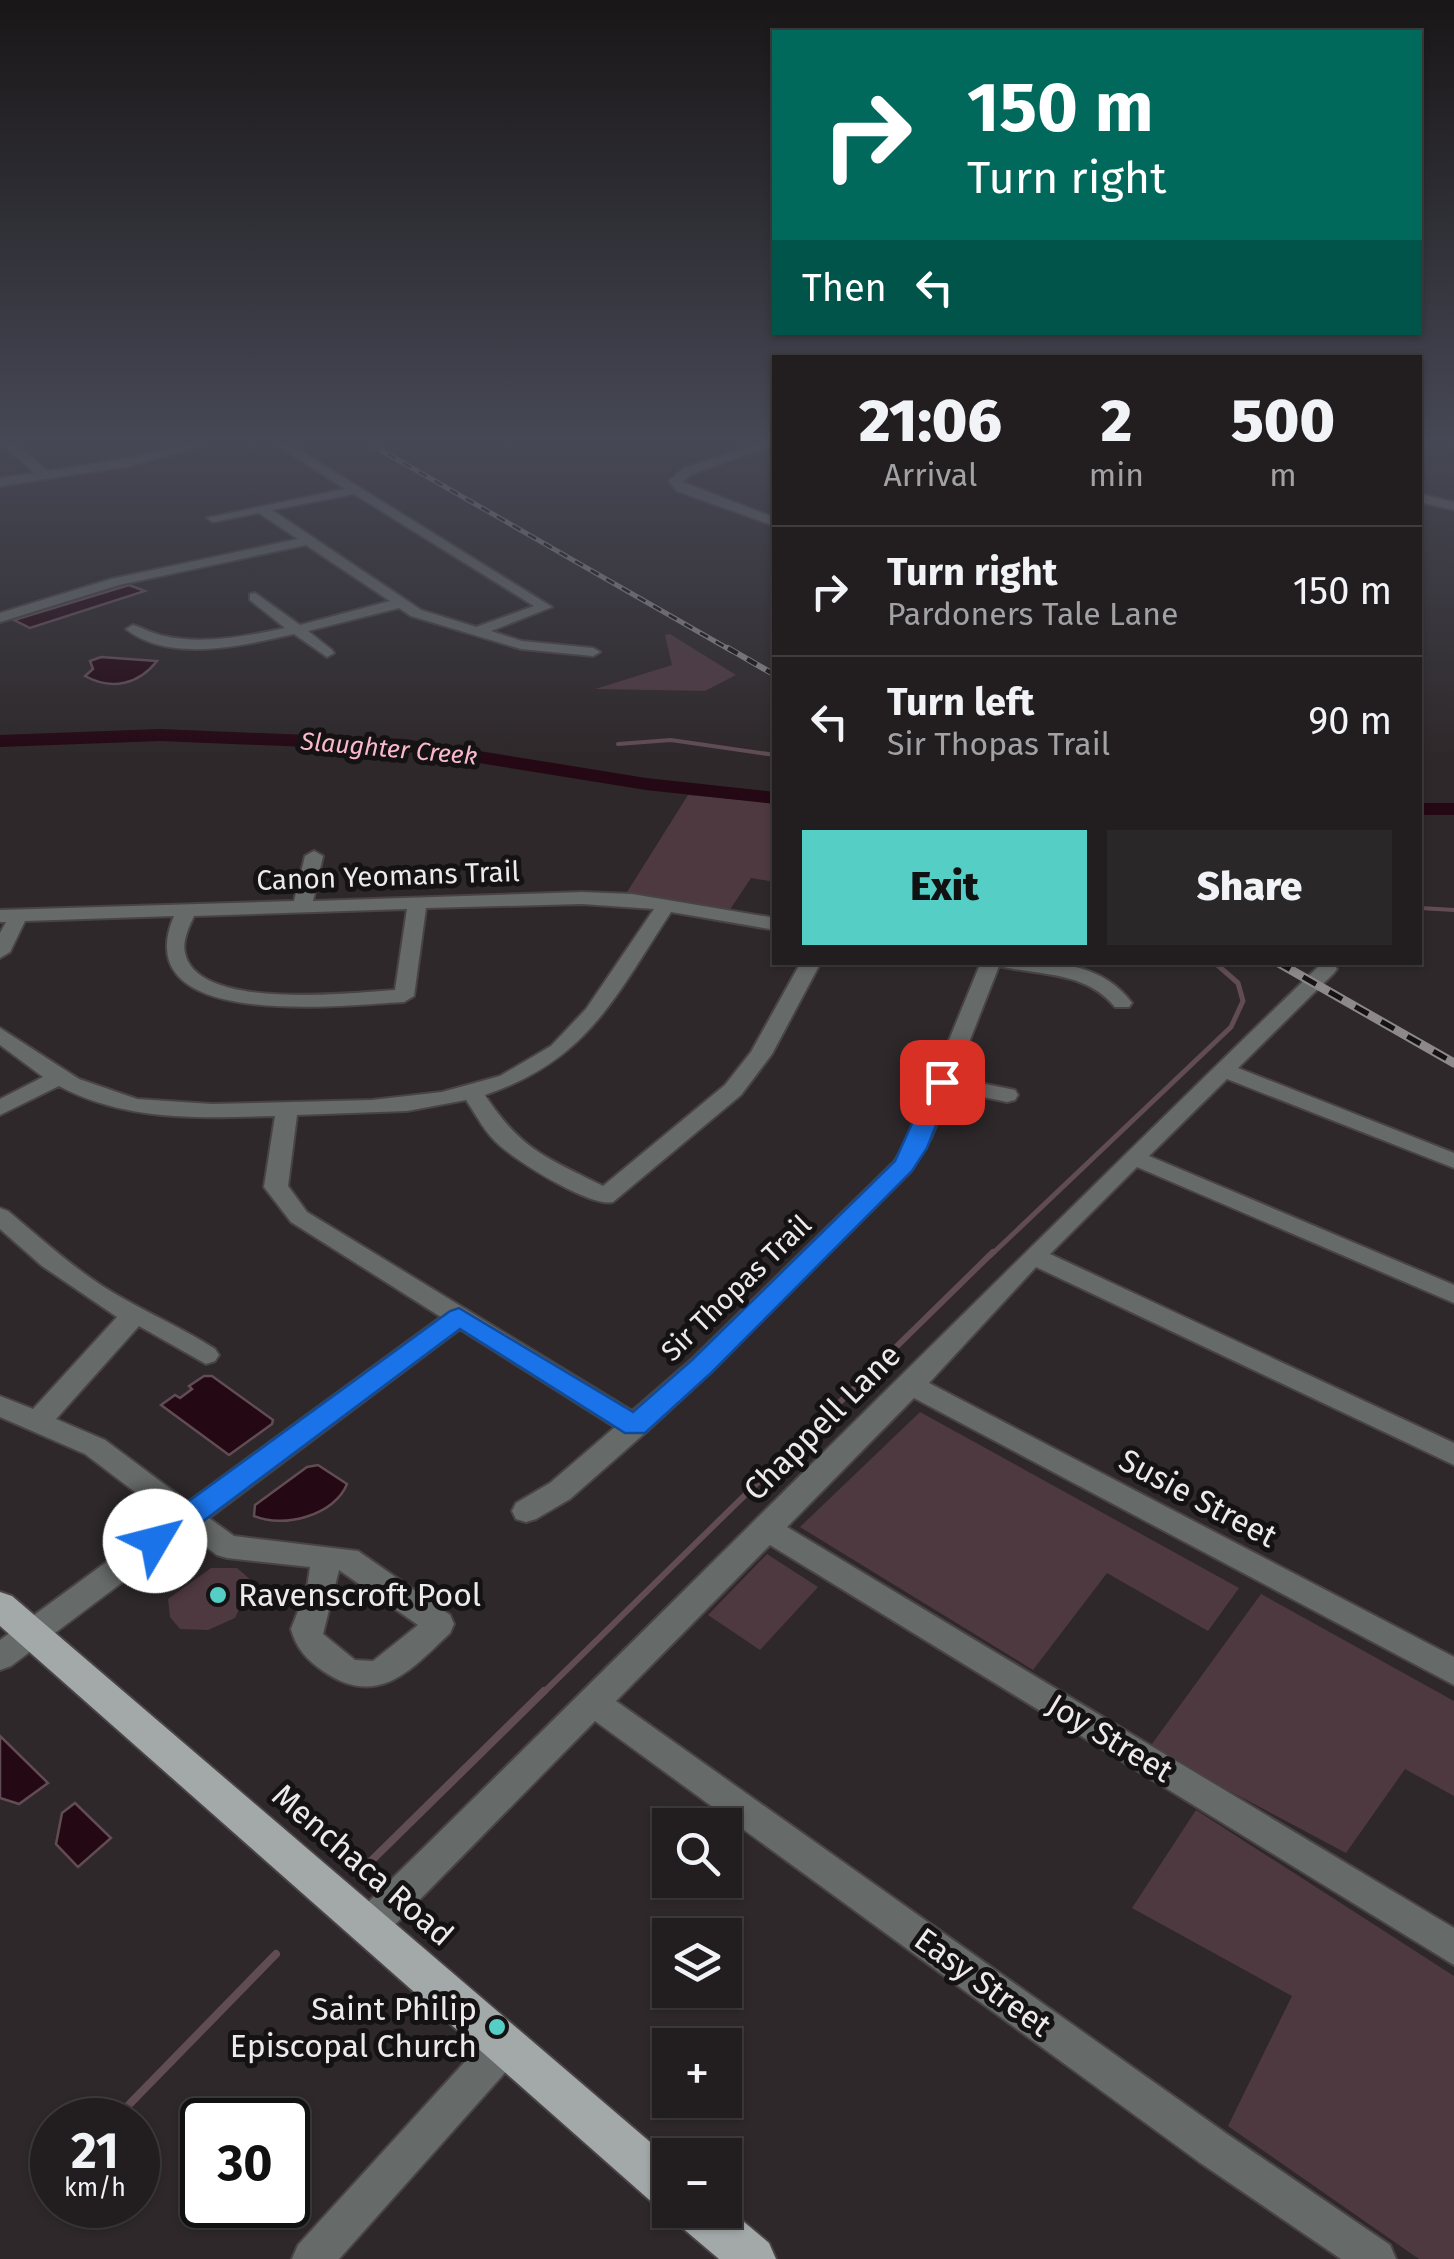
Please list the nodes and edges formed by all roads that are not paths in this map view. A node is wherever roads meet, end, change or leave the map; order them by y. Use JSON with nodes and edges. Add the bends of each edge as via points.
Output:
{"nodes":[{"id":1,"x":262,"y":550,"type":"edge"},
{"id":2,"x":325,"y":550,"type":"edge"},
{"id":3,"x":454,"y":550,"type":"edge"},
{"id":4,"x":256,"y":597,"type":"dead end"},
{"id":5,"x":400,"y":603,"type":"junction"},
{"id":6,"x":0,"y":618,"type":"edge"},
{"id":7,"x":295,"y":628,"type":"junction"},
{"id":8,"x":133,"y":629,"type":"dead end"},
{"id":9,"x":475,"y":632,"type":"junction"},
{"id":10,"x":593,"y":652,"type":"dead end"},
{"id":11,"x":327,"y":653,"type":"dead end"},
{"id":12,"x":314,"y":856,"type":"dead end"},
{"id":13,"x":417,"y":902,"type":"junction"},
{"id":14,"x":302,"y":906,"type":"junction"},
{"id":15,"x":666,"y":906,"type":"junction"},
{"id":16,"x":186,"y":910,"type":"junction"},
{"id":17,"x":9,"y":916,"type":"edge"},
{"id":18,"x":772,"y":924,"type":"edge"},
{"id":19,"x":0,"y":952,"type":"edge"},
{"id":20,"x":808,"y":965,"type":"edge"},
{"id":21,"x":990,"y":965,"type":"edge"},
{"id":22,"x":1022,"y":965,"type":"edge"},
{"id":23,"x":1327,"y":969,"type":"dead end"},
{"id":24,"x":1122,"y":1003,"type":"dead end"},
{"id":25,"x":0,"y":1034,"type":"edge"},
{"id":26,"x":1225,"y":1071,"type":"junction"},
{"id":27,"x":61,"y":1076,"type":"junction"},
{"id":28,"x":942,"y":1082,"type":"junction"},
{"id":29,"x":472,"y":1092,"type":"junction"},
{"id":30,"x":1007,"y":1095,"type":"dead end"},
{"id":31,"x":0,"y":1108,"type":"edge"},
{"id":32,"x":287,"y":1108,"type":"junction"},
{"id":33,"x":1136,"y":1158,"type":"junction"},
{"id":34,"x":1454,"y":1161,"type":"edge"},
{"id":35,"x":0,"y":1216,"type":"edge"},
{"id":36,"x":1033,"y":1256,"type":"junction"},
{"id":37,"x":1454,"y":1295,"type":"edge"},
{"id":38,"x":133,"y":1316,"type":"junction"},
{"id":39,"x":459,"y":1317,"type":"junction"},
{"id":40,"x":206,"y":1355,"type":"dead end"},
{"id":41,"x":911,"y":1385,"type":"junction"},
{"id":42,"x":0,"y":1406,"type":"edge"},
{"id":43,"x":36,"y":1422,"type":"junction"},
{"id":44,"x":635,"y":1426,"type":"junction"},
{"id":45,"x":1454,"y":1455,"type":"edge"},
{"id":46,"x":526,"y":1511,"type":"dead end"},
{"id":47,"x":186,"y":1518,"type":"junction"},
{"id":48,"x":766,"y":1528,"type":"junction"},
{"id":49,"x":326,"y":1559,"type":"dead end"},
{"id":50,"x":0,"y":1606,"type":"edge"},
{"id":51,"x":32,"y":1634,"type":"junction"},
{"id":52,"x":0,"y":1658,"type":"edge"},
{"id":53,"x":1454,"y":1672,"type":"edge"},
{"id":54,"x":593,"y":1702,"type":"junction"},
{"id":55,"x":368,"y":1927,"type":"junction"},
{"id":56,"x":1454,"y":1948,"type":"edge"},
{"id":57,"x":505,"y":2045,"type":"junction"},
{"id":58,"x":652,"y":2172,"type":"edge"},
{"id":59,"x":717,"y":2228,"type":"edge"},
{"id":60,"x":312,"y":2259,"type":"edge"},
{"id":61,"x":752,"y":2259,"type":"edge"},
{"id":62,"x":1376,"y":2259,"type":"edge"}],
"edges":[{"from":1,"to":6,"type":"street","via":[[116,582]]},
{"from":2,"to":5,"type":"street"},
{"from":3,"to":9,"type":"street","via":[[545,606]]},
{"from":4,"to":7,"type":"street"},
{"from":5,"to":7,"type":"street"},
{"from":5,"to":9,"type":"street"},
{"from":7,"to":8,"type":"street","via":[[195,645]]},
{"from":7,"to":11,"type":"street"},
{"from":9,"to":10,"type":"street","via":[[530,648]]},
{"from":12,"to":14,"type":"street"},
{"from":13,"to":14,"type":"street","name":"Canon Yeomans Trail"},
{"from":13,"to":15,"type":"street","name":"Canon Yeomans Trail","via":[[582,898]]},
{"from":13,"to":16,"type":"street","via":[[404,996],[266,999],[211,990],[175,958]]},
{"from":14,"to":16,"type":"street","name":"Canon Yeomans Trail"},
{"from":15,"to":18,"type":"street","name":"Canon Yeomans Trail"},
{"from":15,"to":29,"type":"street","via":[[573,1037],[538,1065]]},
{"from":16,"to":17,"type":"street","name":"Canon Yeomans Trail"},
{"from":17,"to":19,"type":"street"},
{"from":20,"to":29,"type":"street","via":[[733,1090],[605,1197],[518,1151]]},
{"from":21,"to":28,"type":"street","name":"Sir Thopas Trail"},
{"from":22,"to":24,"type":"street","via":[[1090,978],[1115,991]]},
{"from":23,"to":26,"type":"street","name":"Chappell Lane"},
{"from":25,"to":27,"type":"street"},
{"from":26,"to":33,"type":"street","name":"Chappell Lane"},
{"from":26,"to":34,"type":"street"},
{"from":27,"to":31,"type":"street"},
{"from":27,"to":32,"type":"street","via":[[134,1106]]},
{"from":28,"to":30,"type":"street"},
{"from":28,"to":44,"type":"street","name":"Sir Thopas Trail","via":[[904,1166]]},
{"from":29,"to":32,"type":"street","via":[[423,1102]]},
{"from":32,"to":39,"type":"street","via":[[276,1187],[289,1208]]},
{"from":33,"to":36,"type":"street","name":"Chappell Lane"},
{"from":33,"to":37,"type":"street"},
{"from":35,"to":38,"type":"street"},
{"from":36,"to":41,"type":"street","name":"Chappell Lane"},
{"from":36,"to":45,"type":"street"},
{"from":38,"to":40,"type":"street"},
{"from":38,"to":43,"type":"street"},
{"from":39,"to":44,"type":"street"},
{"from":39,"to":47,"type":"street"},
{"from":41,"to":48,"type":"street","name":"Chappell Lane"},
{"from":41,"to":53,"type":"street","name":"Susie Street"},
{"from":42,"to":43,"type":"street"},
{"from":43,"to":47,"type":"street","via":[[95,1447]]},
{"from":44,"to":46,"type":"street","name":"Sir Thopas Trail"},
{"from":47,"to":49,"type":"street","via":[[227,1547]]},
{"from":47,"to":51,"type":"street"},
{"from":48,"to":54,"type":"street","name":"Chappell Lane"},
{"from":48,"to":56,"type":"street","name":"Joy Street"},
{"from":50,"to":51,"type":"main road","name":"Menchaca Road"},
{"from":51,"to":52,"type":"street"},
{"from":51,"to":55,"type":"main road","name":"Menchaca Road"},
{"from":54,"to":55,"type":"street","name":"Chappell Lane"},
{"from":54,"to":62,"type":"street","name":"Easy Street"},
{"from":55,"to":57,"type":"main road","name":"Menchaca Road"},
{"from":57,"to":58,"type":"main road","name":"Menchaca Road"},
{"from":57,"to":60,"type":"street"},
{"from":59,"to":61,"type":"main road"}]}
